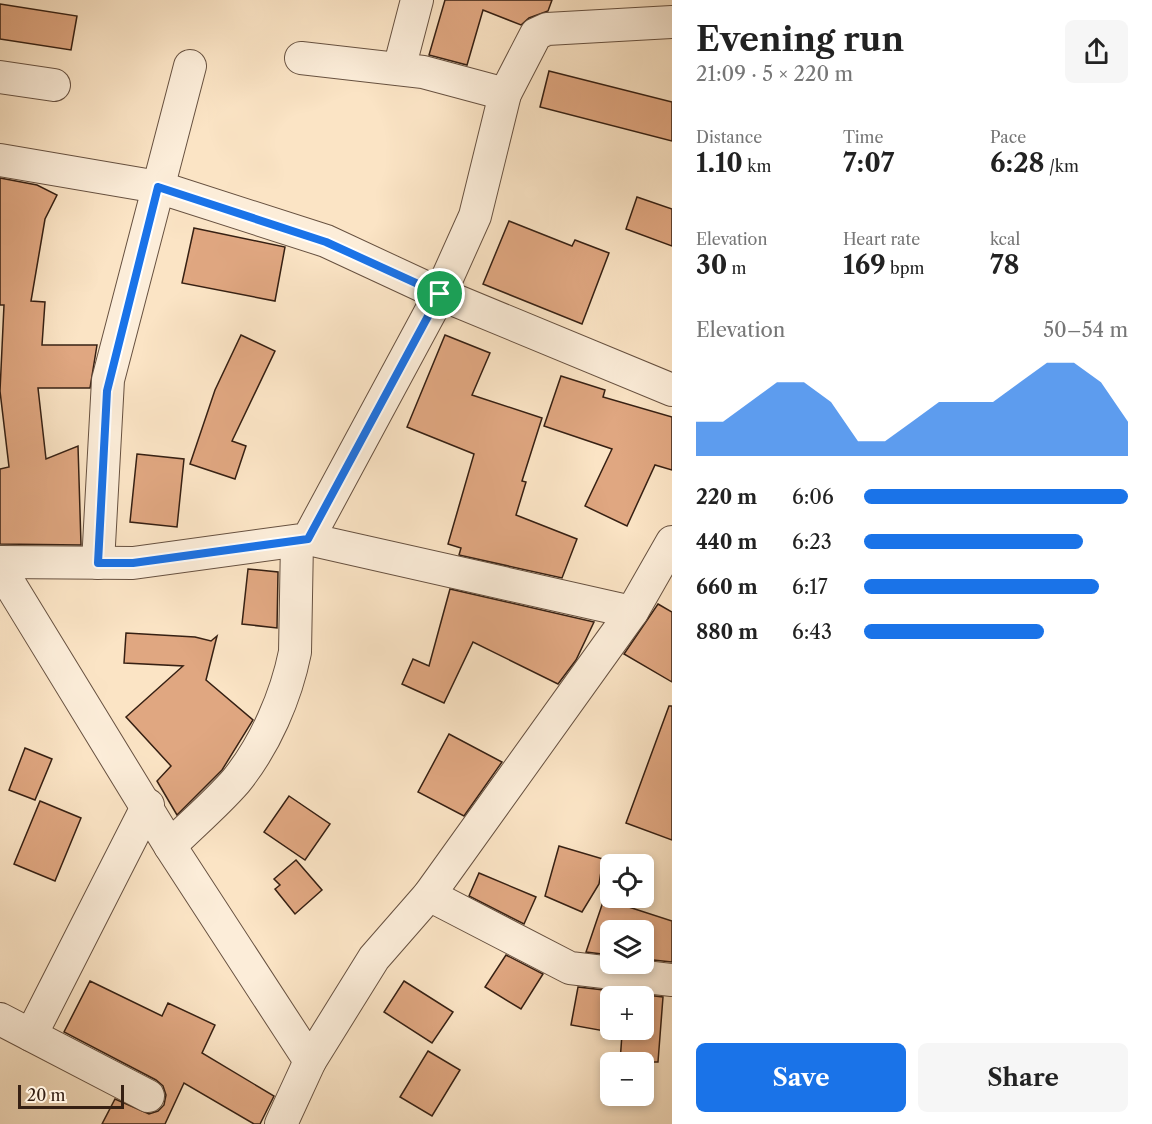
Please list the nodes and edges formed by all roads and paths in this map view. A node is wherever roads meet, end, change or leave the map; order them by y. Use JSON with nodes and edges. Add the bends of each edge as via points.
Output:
{"nodes":[{"id":1,"x":417,"y":0,"type":"edge"},
{"id":2,"x":672,"y":22,"type":"edge"},
{"id":3,"x":301,"y":58,"type":"dead end"},
{"id":4,"x":190,"y":66,"type":"dead end"},
{"id":5,"x":399,"y":69,"type":"junction"},
{"id":6,"x":0,"y":77,"type":"edge"},
{"id":7,"x":54,"y":86,"type":"dead end"},
{"id":8,"x":505,"y":94,"type":"junction"},
{"id":9,"x":0,"y":160,"type":"edge"},
{"id":10,"x":158,"y":187,"type":"junction"},
{"id":11,"x":440,"y":294,"type":"junction"},
{"id":12,"x":672,"y":389,"type":"edge"},
{"id":13,"x":302,"y":540,"type":"junction"},
{"id":14,"x":672,"y":543,"type":"edge"},
{"id":15,"x":0,"y":562,"type":"edge"},
{"id":16,"x":98,"y":563,"type":"junction"},
{"id":17,"x":0,"y":568,"type":"edge"},
{"id":18,"x":632,"y":612,"type":"junction"},
{"id":19,"x":148,"y":805,"type":"junction"},
{"id":20,"x":171,"y":846,"type":"junction"},
{"id":21,"x":429,"y":895,"type":"junction"},
{"id":22,"x":672,"y":980,"type":"edge"},
{"id":23,"x":0,"y":1019,"type":"edge"},
{"id":24,"x":31,"y":1035,"type":"junction"},
{"id":25,"x":310,"y":1061,"type":"junction"},
{"id":26,"x":148,"y":1096,"type":"dead end"},
{"id":27,"x":281,"y":1124,"type":"edge"}],
"edges":[{"from":1,"to":5,"type":"street"},
{"from":2,"to":8,"type":"street","via":[[542,30],[536,34]]},
{"from":3,"to":5,"type":"street"},
{"from":4,"to":10,"type":"street"},
{"from":5,"to":8,"type":"street"},
{"from":6,"to":7,"type":"street"},
{"from":8,"to":11,"type":"street","via":[[475,216]]},
{"from":9,"to":10,"type":"street"},
{"from":10,"to":11,"type":"street","via":[[326,242]]},
{"from":10,"to":16,"type":"street","via":[[107,391]]},
{"from":11,"to":12,"type":"street"},
{"from":11,"to":13,"type":"street"},
{"from":13,"to":16,"type":"street","via":[[133,563]]},
{"from":13,"to":18,"type":"street"},
{"from":13,"to":20,"type":"street","via":[[295,652],[270,726],[236,780]]},
{"from":14,"to":18,"type":"street"},
{"from":15,"to":16,"type":"street"},
{"from":17,"to":19,"type":"street"},
{"from":18,"to":21,"type":"street"},
{"from":19,"to":20,"type":"street"},
{"from":19,"to":24,"type":"street"},
{"from":20,"to":25,"type":"street"},
{"from":21,"to":22,"type":"street","via":[[570,968]]},
{"from":21,"to":25,"type":"street","via":[[374,958]]},
{"from":23,"to":24,"type":"street"},
{"from":24,"to":26,"type":"street"},
{"from":25,"to":27,"type":"street"}]}
